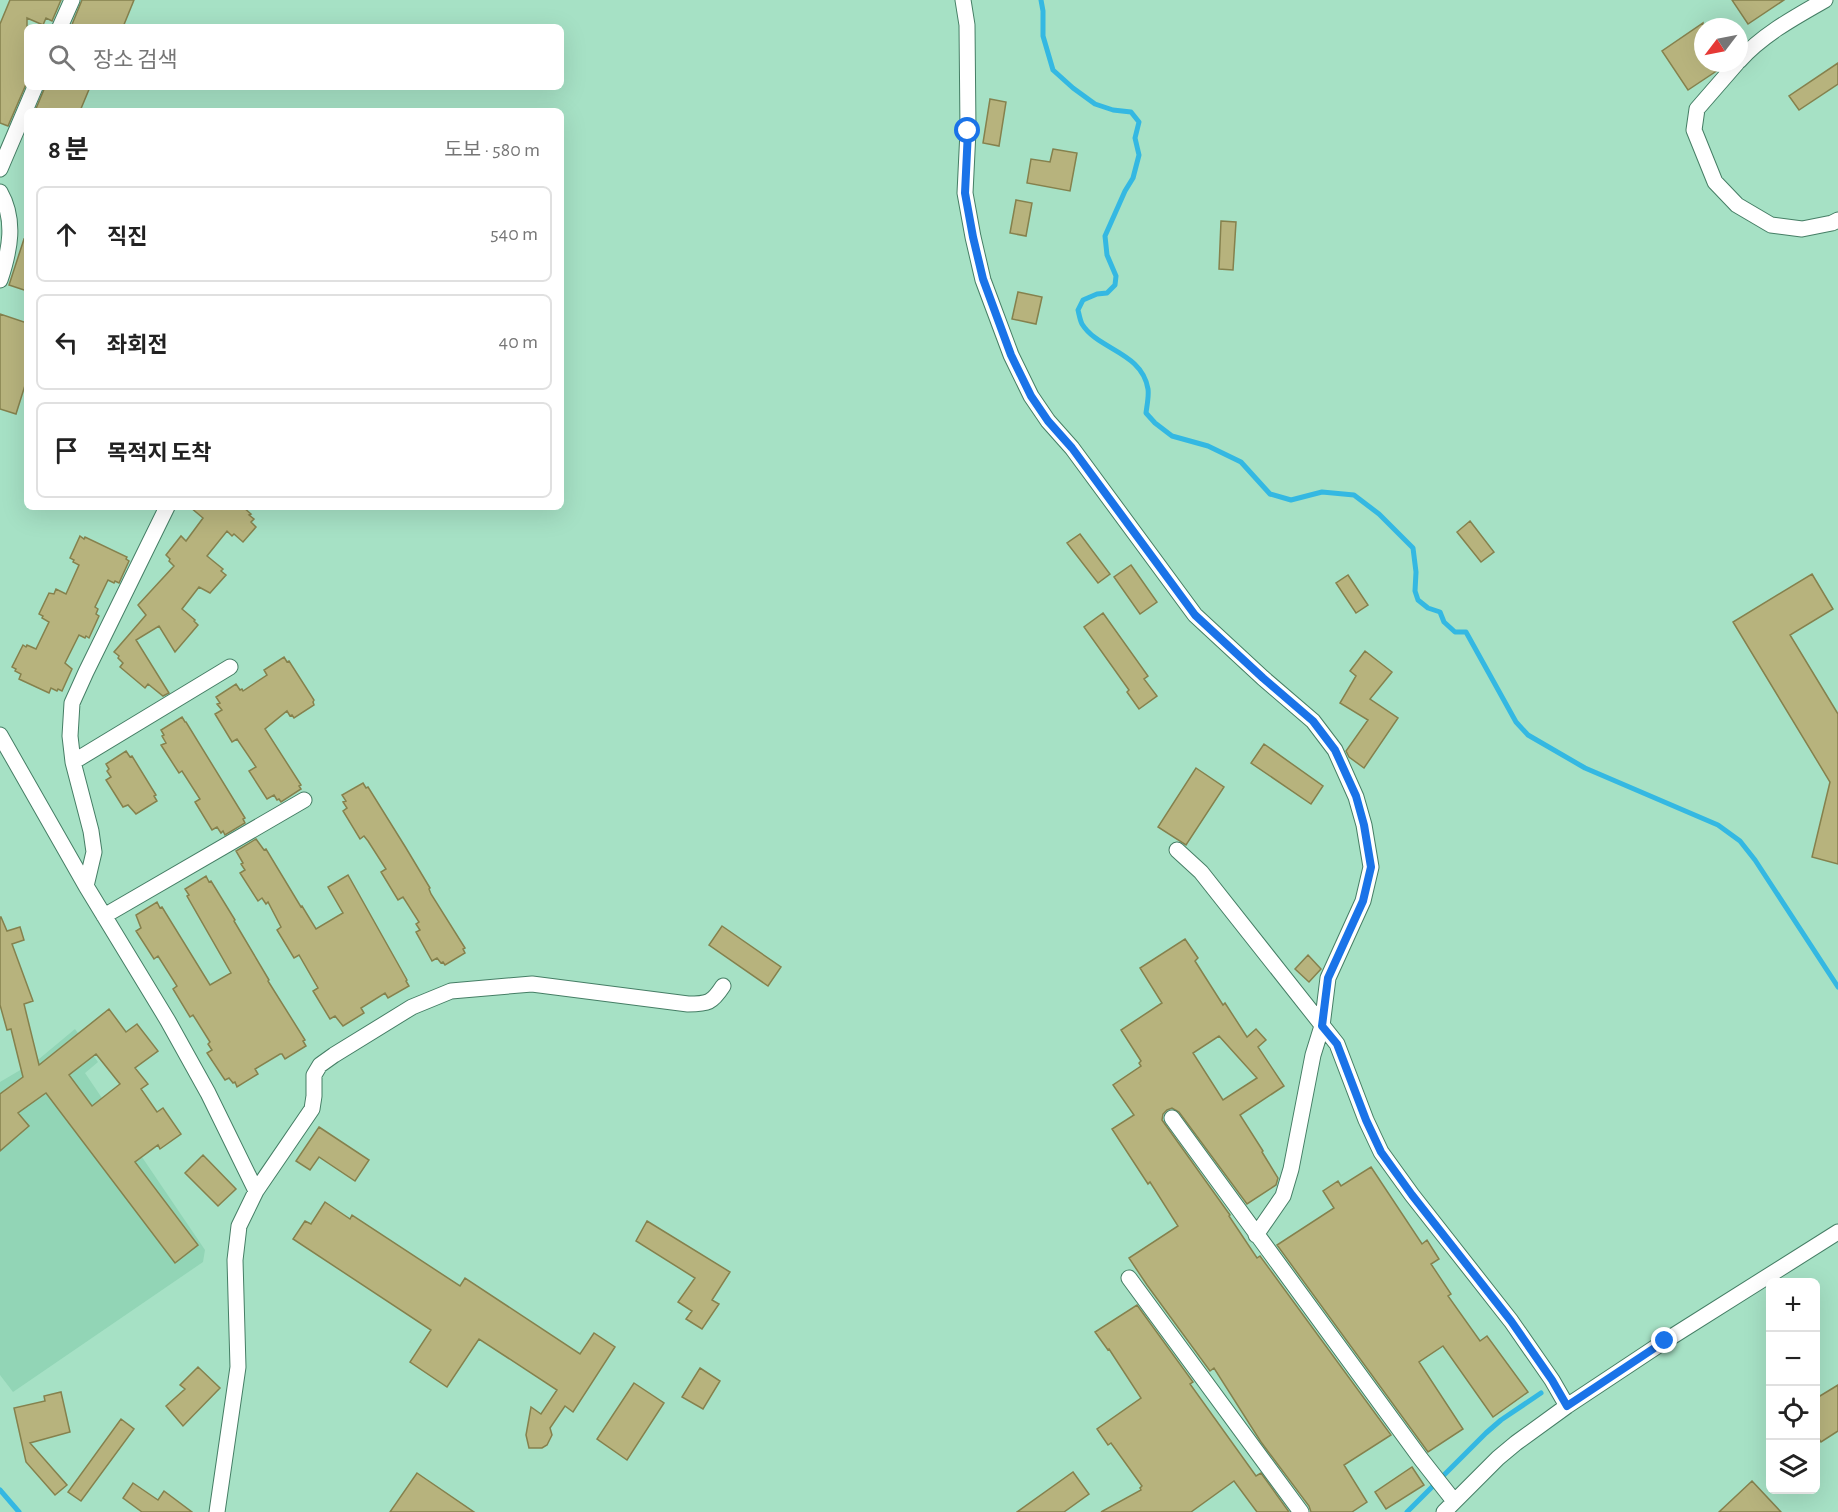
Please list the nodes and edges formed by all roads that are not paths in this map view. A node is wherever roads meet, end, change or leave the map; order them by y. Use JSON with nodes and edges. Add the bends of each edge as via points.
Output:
{"nodes":[{"id":1,"x":72,"y":0,"type":"edge"},
{"id":2,"x":963,"y":0,"type":"edge"},
{"id":3,"x":1825,"y":0,"type":"edge"},
{"id":4,"x":61,"y":24,"type":"edge"},
{"id":5,"x":1748,"y":50,"type":"edge"},
{"id":6,"x":1729,"y":72,"type":"edge"},
{"id":7,"x":33,"y":90,"type":"edge"},
{"id":8,"x":25,"y":108,"type":"edge"},
{"id":9,"x":24,"y":111,"type":"edge"},
{"id":10,"x":0,"y":169,"type":"edge"},
{"id":11,"x":0,"y":192,"type":"edge"},
{"id":12,"x":1838,"y":220,"type":"edge"},
{"id":13,"x":0,"y":280,"type":"edge"},
{"id":14,"x":166,"y":510,"type":"edge"},
{"id":15,"x":230,"y":667,"type":"dead end"},
{"id":16,"x":0,"y":735,"type":"edge"},
{"id":17,"x":73,"y":762,"type":"junction"},
{"id":18,"x":304,"y":800,"type":"dead end"},
{"id":19,"x":1177,"y":850,"type":"dead end"},
{"id":20,"x":86,"y":886,"type":"junction"},
{"id":21,"x":104,"y":916,"type":"junction"},
{"id":22,"x":723,"y":986,"type":"dead end"},
{"id":23,"x":1322,"y":1026,"type":"junction"},
{"id":24,"x":1172,"y":1118,"type":"dead end"},
{"id":25,"x":256,"y":1191,"type":"junction"},
{"id":26,"x":1838,"y":1232,"type":"edge"},
{"id":27,"x":1256,"y":1235,"type":"junction"},
{"id":28,"x":1129,"y":1278,"type":"dead end"},
{"id":29,"x":1567,"y":1406,"type":"junction"},
{"id":30,"x":1449,"y":1507,"type":"edge"},
{"id":31,"x":217,"y":1512,"type":"edge"},
{"id":32,"x":1301,"y":1512,"type":"edge"}],
"edges":[{"from":1,"to":4,"type":"street"},
{"from":2,"to":23,"type":"street","via":[[968,37],[965,193],[983,279],[1031,396],[1195,615],[1313,721],[1335,750],[1356,796],[1371,867],[1363,901],[1328,978]]},
{"from":3,"to":5,"type":"street"},
{"from":6,"to":12,"type":"street","via":[[1697,109],[1694,130],[1715,182],[1737,204],[1772,225],[1802,229]]},
{"from":7,"to":8,"type":"street"},
{"from":9,"to":10,"type":"street"},
{"from":11,"to":13,"type":"street","via":[[11,228]]},
{"from":14,"to":17,"type":"street","via":[[72,703]]},
{"from":15,"to":17,"type":"street"},
{"from":16,"to":20,"type":"street"},
{"from":17,"to":20,"type":"street","via":[[91,831],[93,852]]},
{"from":18,"to":21,"type":"street"},
{"from":19,"to":23,"type":"street","via":[[1201,872]]},
{"from":20,"to":21,"type":"street"},
{"from":21,"to":25,"type":"street","via":[[168,1021]]},
{"from":22,"to":25,"type":"street","via":[[716,997],[702,1004],[532,984],[451,991],[412,1007],[320,1065],[314,1076],[312,1109]]},
{"from":23,"to":27,"type":"street","via":[[1283,1196]]},
{"from":23,"to":29,"type":"street","via":[[1337,1044],[1381,1152],[1511,1321]]},
{"from":24,"to":27,"type":"street"},
{"from":25,"to":31,"type":"street","via":[[239,1226],[235,1260],[238,1367]]},
{"from":26,"to":29,"type":"street"},
{"from":27,"to":30,"type":"street","via":[[1444,1489]]},
{"from":28,"to":32,"type":"street"},
{"from":29,"to":30,"type":"street","via":[[1515,1443]]}]}
